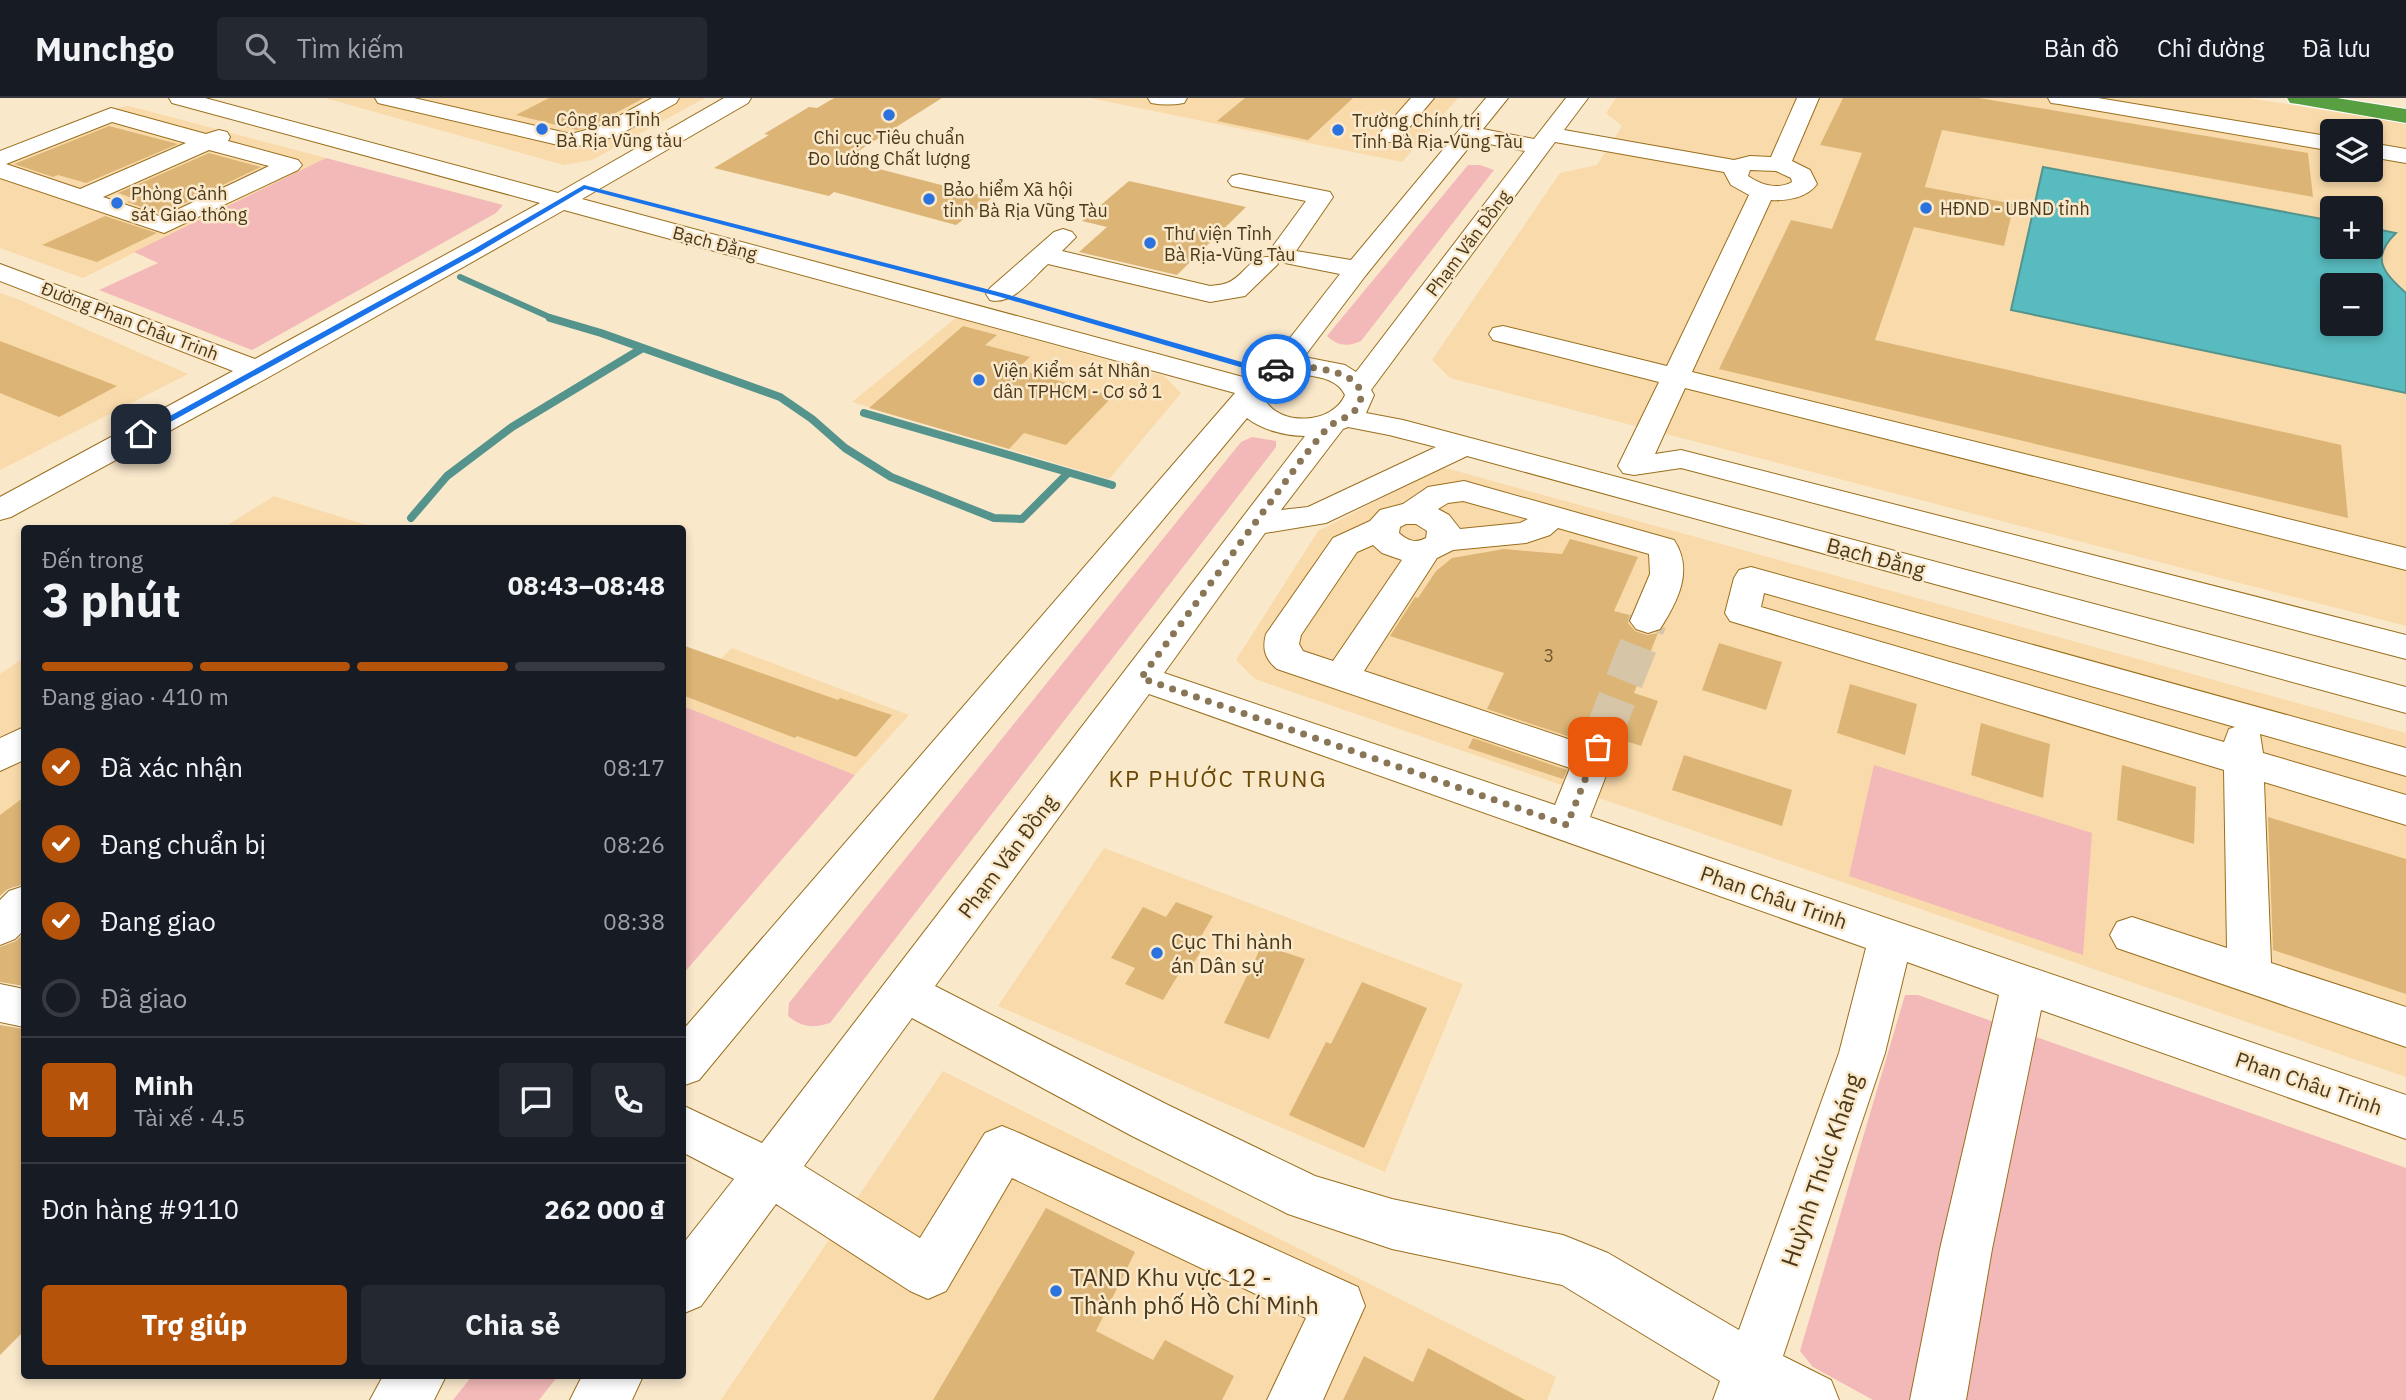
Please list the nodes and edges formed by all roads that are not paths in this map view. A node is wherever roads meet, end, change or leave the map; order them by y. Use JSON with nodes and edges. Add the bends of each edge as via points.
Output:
{"nodes":[{"id":1,"x":180,"y":98,"type":"edge"},
{"id":2,"x":386,"y":98,"type":"edge"},
{"id":3,"x":668,"y":98,"type":"edge"},
{"id":4,"x":740,"y":98,"type":"edge"},
{"id":5,"x":1160,"y":98,"type":"edge"},
{"id":6,"x":1176,"y":98,"type":"edge"},
{"id":7,"x":1423,"y":98,"type":"edge"},
{"id":8,"x":1497,"y":98,"type":"edge"},
{"id":9,"x":1577,"y":98,"type":"edge"},
{"id":10,"x":1808,"y":98,"type":"edge"},
{"id":11,"x":2059,"y":98,"type":"edge"},
{"id":12,"x":2298,"y":98,"type":"edge"},
{"id":13,"x":2388,"y":98,"type":"edge"},
{"id":14,"x":2406,"y":101,"type":"edge"},
{"id":15,"x":254,"y":109,"type":"edge"},
{"id":16,"x":2406,"y":116,"type":"edge"},
{"id":17,"x":1469,"y":133,"type":"junction"},
{"id":18,"x":1389,"y":136,"type":"dead end"},
{"id":19,"x":1545,"y":140,"type":"junction"},
{"id":20,"x":209,"y":141,"type":"junction"},
{"id":21,"x":2320,"y":142,"type":"edge"},
{"id":22,"x":2383,"y":152,"type":"edge"},
{"id":23,"x":2406,"y":156,"type":"edge"},
{"id":24,"x":0,"y":159,"type":"edge"},
{"id":25,"x":1779,"y":164,"type":"junction"},
{"id":26,"x":1740,"y":167,"type":"junction"},
{"id":27,"x":0,"y":170,"type":"edge"},
{"id":28,"x":1240,"y":181,"type":"dead end"},
{"id":29,"x":584,"y":187,"type":"junction"},
{"id":30,"x":1763,"y":191,"type":"junction"},
{"id":31,"x":81,"y":198,"type":"junction"},
{"id":32,"x":560,"y":201,"type":"junction"},
{"id":33,"x":1067,"y":234,"type":"dead end"},
{"id":34,"x":1290,"y":252,"type":"junction"},
{"id":35,"x":1044,"y":254,"type":"junction"},
{"id":36,"x":892,"y":266,"type":"dead end"},
{"id":37,"x":1357,"y":269,"type":"junction"},
{"id":38,"x":0,"y":272,"type":"edge"},
{"id":39,"x":972,"y":287,"type":"dead end"},
{"id":40,"x":999,"y":294,"type":"junction"},
{"id":41,"x":1026,"y":302,"type":"dead end"},
{"id":42,"x":1065,"y":314,"type":"dead end"},
{"id":43,"x":1503,"y":334,"type":"dead end"},
{"id":44,"x":259,"y":371,"type":"junction"},
{"id":45,"x":1676,"y":377,"type":"junction"},
{"id":46,"x":1261,"y":381,"type":"junction"},
{"id":47,"x":1349,"y":407,"type":"junction"},
{"id":48,"x":1464,"y":446,"type":"junction"},
{"id":49,"x":1634,"y":466,"type":"junction"},
{"id":50,"x":1364,"y":493,"type":"junction"},
{"id":51,"x":0,"y":510,"type":"edge"},
{"id":52,"x":1552,"y":516,"type":"junction"},
{"id":53,"x":1395,"y":519,"type":"junction"},
{"id":54,"x":1255,"y":524,"type":"junction"},
{"id":55,"x":1433,"y":546,"type":"junction"},
{"id":56,"x":2406,"y":559,"type":"edge"},
{"id":57,"x":1648,"y":621,"type":"tunnel mouth"},
{"id":58,"x":2406,"y":647,"type":"edge"},
{"id":59,"x":2406,"y":673,"type":"edge"},
{"id":60,"x":1141,"y":678,"type":"junction"},
{"id":61,"x":1341,"y":678,"type":"junction"},
{"id":62,"x":2406,"y":700,"type":"edge"},
{"id":63,"x":2243,"y":716,"type":"junction"},
{"id":64,"x":21,"y":743,"type":"edge"},
{"id":65,"x":0,"y":757,"type":"edge"},
{"id":66,"x":2244,"y":762,"type":"junction"},
{"id":67,"x":2406,"y":762,"type":"edge"},
{"id":68,"x":2406,"y":810,"type":"edge"},
{"id":69,"x":1567,"y":825,"type":"junction"},
{"id":70,"x":21,"y":906,"type":"edge"},
{"id":71,"x":0,"y":927,"type":"edge"},
{"id":72,"x":2132,"y":935,"type":"dead end"},
{"id":73,"x":1891,"y":937,"type":"junction"},
{"id":74,"x":2249,"y":974,"type":"junction"},
{"id":75,"x":2024,"y":984,"type":"junction"},
{"id":76,"x":905,"y":992,"type":"junction"},
{"id":77,"x":0,"y":1003,"type":"edge"},
{"id":78,"x":21,"y":1007,"type":"edge"},
{"id":79,"x":2406,"y":1027,"type":"edge"},
{"id":80,"x":686,"y":1060,"type":"edge"},
{"id":81,"x":2406,"y":1117,"type":"edge"},
{"id":82,"x":686,"y":1129,"type":"edge"},
{"id":83,"x":769,"y":1172,"type":"junction"},
{"id":84,"x":686,"y":1283,"type":"edge"},
{"id":85,"x":416,"y":1379,"type":"edge"},
{"id":86,"x":614,"y":1379,"type":"edge"},
{"id":87,"x":1747,"y":1384,"type":"edge"},
{"id":88,"x":398,"y":1400,"type":"edge"},
{"id":89,"x":598,"y":1400,"type":"edge"},
{"id":90,"x":1295,"y":1400,"type":"edge"},
{"id":91,"x":1811,"y":1400,"type":"edge"},
{"id":92,"x":1938,"y":1400,"type":"edge"}],
"edges":[{"from":1,"to":15,"type":"street","name":"Bạch Đằng"},
{"from":2,"to":3,"type":"street","via":[[571,141],[592,138]]},
{"from":4,"to":29,"type":"street"},
{"from":5,"to":6,"type":"street"},
{"from":7,"to":18,"type":"street"},
{"from":8,"to":17,"type":"street"},
{"from":9,"to":19,"type":"street","name":"Phạm Văn Đồng"},
{"from":10,"to":25,"type":"street"},
{"from":11,"to":21,"type":"street"},
{"from":12,"to":16,"type":"highway"},
{"from":13,"to":14,"type":"highway"},
{"from":15,"to":20,"type":"street"},
{"from":15,"to":29,"type":"street","name":"Bạch Đằng"},
{"from":15,"to":32,"type":"street","name":"Bạch Đằng"},
{"from":17,"to":19,"type":"street"},
{"from":17,"to":37,"type":"street"},
{"from":19,"to":26,"type":"street"},
{"from":19,"to":47,"type":"street","name":"Phạm Văn Đồng"},
{"from":20,"to":24,"type":"street","via":[[111,115]]},
{"from":20,"to":31,"type":"street"},
{"from":20,"to":31,"type":"street","via":[[290,165],[164,226]]},
{"from":22,"to":23,"type":"street"},
{"from":25,"to":26,"type":"street"},
{"from":25,"to":30,"type":"street","via":[[1802,175],[1805,184],[1793,191]]},
{"from":26,"to":30,"type":"street","via":[[1735,173],[1741,183]]},
{"from":27,"to":31,"type":"street"},
{"from":28,"to":34,"type":"street","via":[[1321,197]]},
{"from":29,"to":32,"type":"street"},
{"from":29,"to":36,"type":"street","name":"Bạch Đằng"},
{"from":30,"to":45,"type":"street"},
{"from":32,"to":44,"type":"street"},
{"from":32,"to":46,"type":"street","name":"Bạch Đằng"},
{"from":33,"to":35,"type":"street"},
{"from":34,"to":35,"type":"street","via":[[1265,244],[1253,249],[1252,257],[1265,264],[1236,290],[1210,294]]},
{"from":34,"to":37,"type":"street"},
{"from":35,"to":40,"type":"street"},
{"from":37,"to":46,"type":"street"},
{"from":38,"to":44,"type":"street","name":"Đường Phan Châu Trinh"},
{"from":39,"to":40,"type":"street"},
{"from":40,"to":41,"type":"street"},
{"from":42,"to":46,"type":"street"},
{"from":43,"to":45,"type":"street"},
{"from":44,"to":51,"type":"street"},
{"from":45,"to":49,"type":"street"},
{"from":45,"to":56,"type":"street"},
{"from":46,"to":47,"type":"street","via":[[1318,366],[1342,375]]},
{"from":46,"to":47,"type":"street","via":[[1253,408],[1277,423],[1304,427]]},
{"from":46,"to":80,"type":"street"},
{"from":47,"to":48,"type":"street","name":"Bạch Đằng","via":[[1392,426]]},
{"from":47,"to":49,"type":"street","name":"Bạch Đằng"},
{"from":47,"to":54,"type":"street","name":"Phạm Văn Đồng","via":[[1305,455]]},
{"from":48,"to":50,"type":"street"},
{"from":48,"to":62,"type":"street","name":"Bạch Đằng"},
{"from":49,"to":58,"type":"street","name":"Bạch Đằng","via":[[1681,459]]},
{"from":49,"to":59,"type":"street","name":"Bạch Đằng"},
{"from":50,"to":53,"type":"street"},
{"from":50,"to":54,"type":"street","via":[[1315,516]]},
{"from":52,"to":53,"type":"street","via":[[1464,491],[1439,494]]},
{"from":52,"to":55,"type":"street","via":[[1526,533]]},
{"from":52,"to":57,"type":"street","via":[[1662,547],[1669,555],[1669,567]]},
{"from":53,"to":55,"type":"street","via":[[1432,518],[1444,530]]},
{"from":53,"to":61,"type":"street","via":[[1345,545],[1284,634],[1283,654],[1290,660]]},
{"from":54,"to":60,"type":"street","name":"Phạm Văn Đồng"},
{"from":55,"to":61,"type":"street"},
{"from":60,"to":69,"type":"street","name":"Phan Châu Trinh"},
{"from":60,"to":76,"type":"street","name":"Phạm Văn Đồng"},
{"from":61,"to":69,"type":"street","via":[[1598,747]]},
{"from":63,"to":66,"type":"street"},
{"from":63,"to":66,"type":"street","via":[[1751,578],[1742,613]]},
{"from":63,"to":67,"type":"street"},
{"from":64,"to":65,"type":"street"},
{"from":66,"to":68,"type":"street"},
{"from":66,"to":74,"type":"street"},
{"from":69,"to":73,"type":"street","name":"Phan Châu Trinh"},
{"from":70,"to":71,"type":"street"},
{"from":72,"to":74,"type":"street"},
{"from":73,"to":75,"type":"street","name":"Phan Châu Trinh"},
{"from":73,"to":87,"type":"street","name":"Huỳnh Thúc Kháng","via":[[1862,1053]]},
{"from":74,"to":79,"type":"street"},
{"from":75,"to":81,"type":"street","name":"Phan Châu Trinh"},
{"from":75,"to":92,"type":"street"},
{"from":76,"to":83,"type":"street","name":"Phạm Văn Đồng"},
{"from":76,"to":87,"type":"street","via":[[1149,1121],[1306,1197],[1392,1224],[1563,1260],[1614,1283]]},
{"from":77,"to":78,"type":"street"},
{"from":82,"to":83,"type":"street"},
{"from":83,"to":84,"type":"street","name":"Phạm Văn Đồng"},
{"from":83,"to":90,"type":"street","via":[[928,1273],[1002,1149],[1339,1306]]},
{"from":85,"to":88,"type":"street"},
{"from":86,"to":89,"type":"street"},
{"from":87,"to":91,"type":"street"}]}
